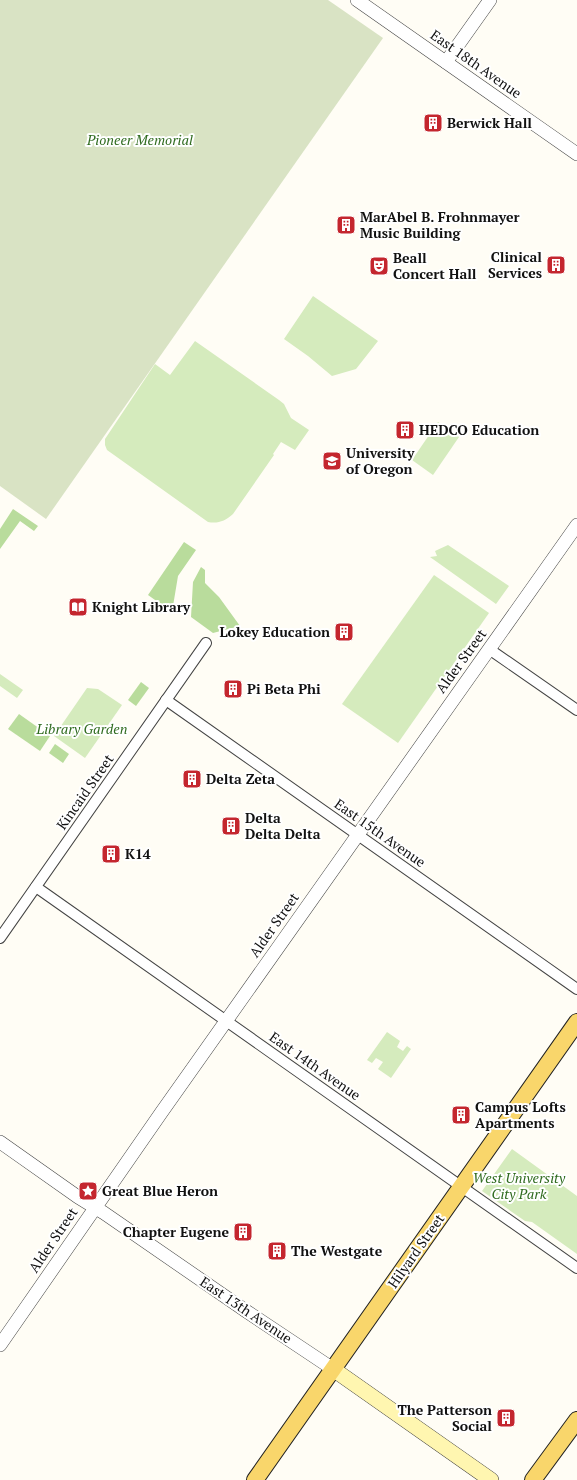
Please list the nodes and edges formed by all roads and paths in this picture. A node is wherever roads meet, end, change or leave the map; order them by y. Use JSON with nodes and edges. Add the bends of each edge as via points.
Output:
{"nodes":[{"id":1,"x":357,"y":0,"type":"edge"},
{"id":2,"x":490,"y":0,"type":"edge"},
{"id":3,"x":446,"y":62,"type":"junction"},
{"id":4,"x":577,"y":154,"type":"edge"},
{"id":5,"x":577,"y":525,"type":"edge"},
{"id":6,"x":206,"y":643,"type":"dead end"},
{"id":7,"x":489,"y":649,"type":"junction"},
{"id":8,"x":166,"y":700,"type":"junction"},
{"id":9,"x":577,"y":710,"type":"edge"},
{"id":10,"x":358,"y":835,"type":"junction"},
{"id":11,"x":36,"y":887,"type":"junction"},
{"id":12,"x":0,"y":938,"type":"edge"},
{"id":13,"x":577,"y":989,"type":"edge"},
{"id":14,"x":226,"y":1021,"type":"junction"},
{"id":15,"x":577,"y":1022,"type":"edge"},
{"id":16,"x":0,"y":1142,"type":"edge"},
{"id":17,"x":461,"y":1187,"type":"junction"},
{"id":18,"x":95,"y":1207,"type":"junction"},
{"id":19,"x":577,"y":1268,"type":"edge"},
{"id":20,"x":0,"y":1345,"type":"edge"},
{"id":21,"x":333,"y":1369,"type":"junction"},
{"id":22,"x":577,"y":1420,"type":"edge"},
{"id":23,"x":255,"y":1480,"type":"edge"},
{"id":24,"x":491,"y":1480,"type":"edge"},
{"id":25,"x":533,"y":1480,"type":"edge"}],
"edges":[{"from":1,"to":3,"type":"street","name":"East 18th Avenue"},
{"from":2,"to":3,"type":"street"},
{"from":3,"to":4,"type":"street","name":"East 18th Avenue"},
{"from":5,"to":7,"type":"street","name":"Alder Street"},
{"from":6,"to":8,"type":"street","name":"Kincaid Street"},
{"from":7,"to":9,"type":"street"},
{"from":7,"to":10,"type":"street","name":"Alder Street"},
{"from":8,"to":10,"type":"street","name":"East 15th Avenue"},
{"from":8,"to":11,"type":"street","name":"Kincaid Street"},
{"from":10,"to":13,"type":"street","name":"East 15th Avenue"},
{"from":10,"to":14,"type":"street","name":"Alder Street"},
{"from":11,"to":12,"type":"street","name":"Kincaid Street"},
{"from":11,"to":14,"type":"street","name":"East 14th Avenue"},
{"from":14,"to":17,"type":"street","name":"East 14th Avenue"},
{"from":14,"to":18,"type":"street","name":"Alder Street"},
{"from":15,"to":17,"type":"main road","name":"Hilyard Street"},
{"from":16,"to":18,"type":"street","name":"East 13th Avenue"},
{"from":17,"to":19,"type":"street","name":"East 14th Avenue"},
{"from":17,"to":21,"type":"main road","name":"Hilyard Street"},
{"from":18,"to":20,"type":"street","name":"Alder Street"},
{"from":18,"to":21,"type":"street","name":"East 13th Avenue"},
{"from":21,"to":23,"type":"main road","name":"Hilyard Street"},
{"from":21,"to":24,"type":"main road","name":"East 13th Avenue"},
{"from":22,"to":25,"type":"main road"}]}
